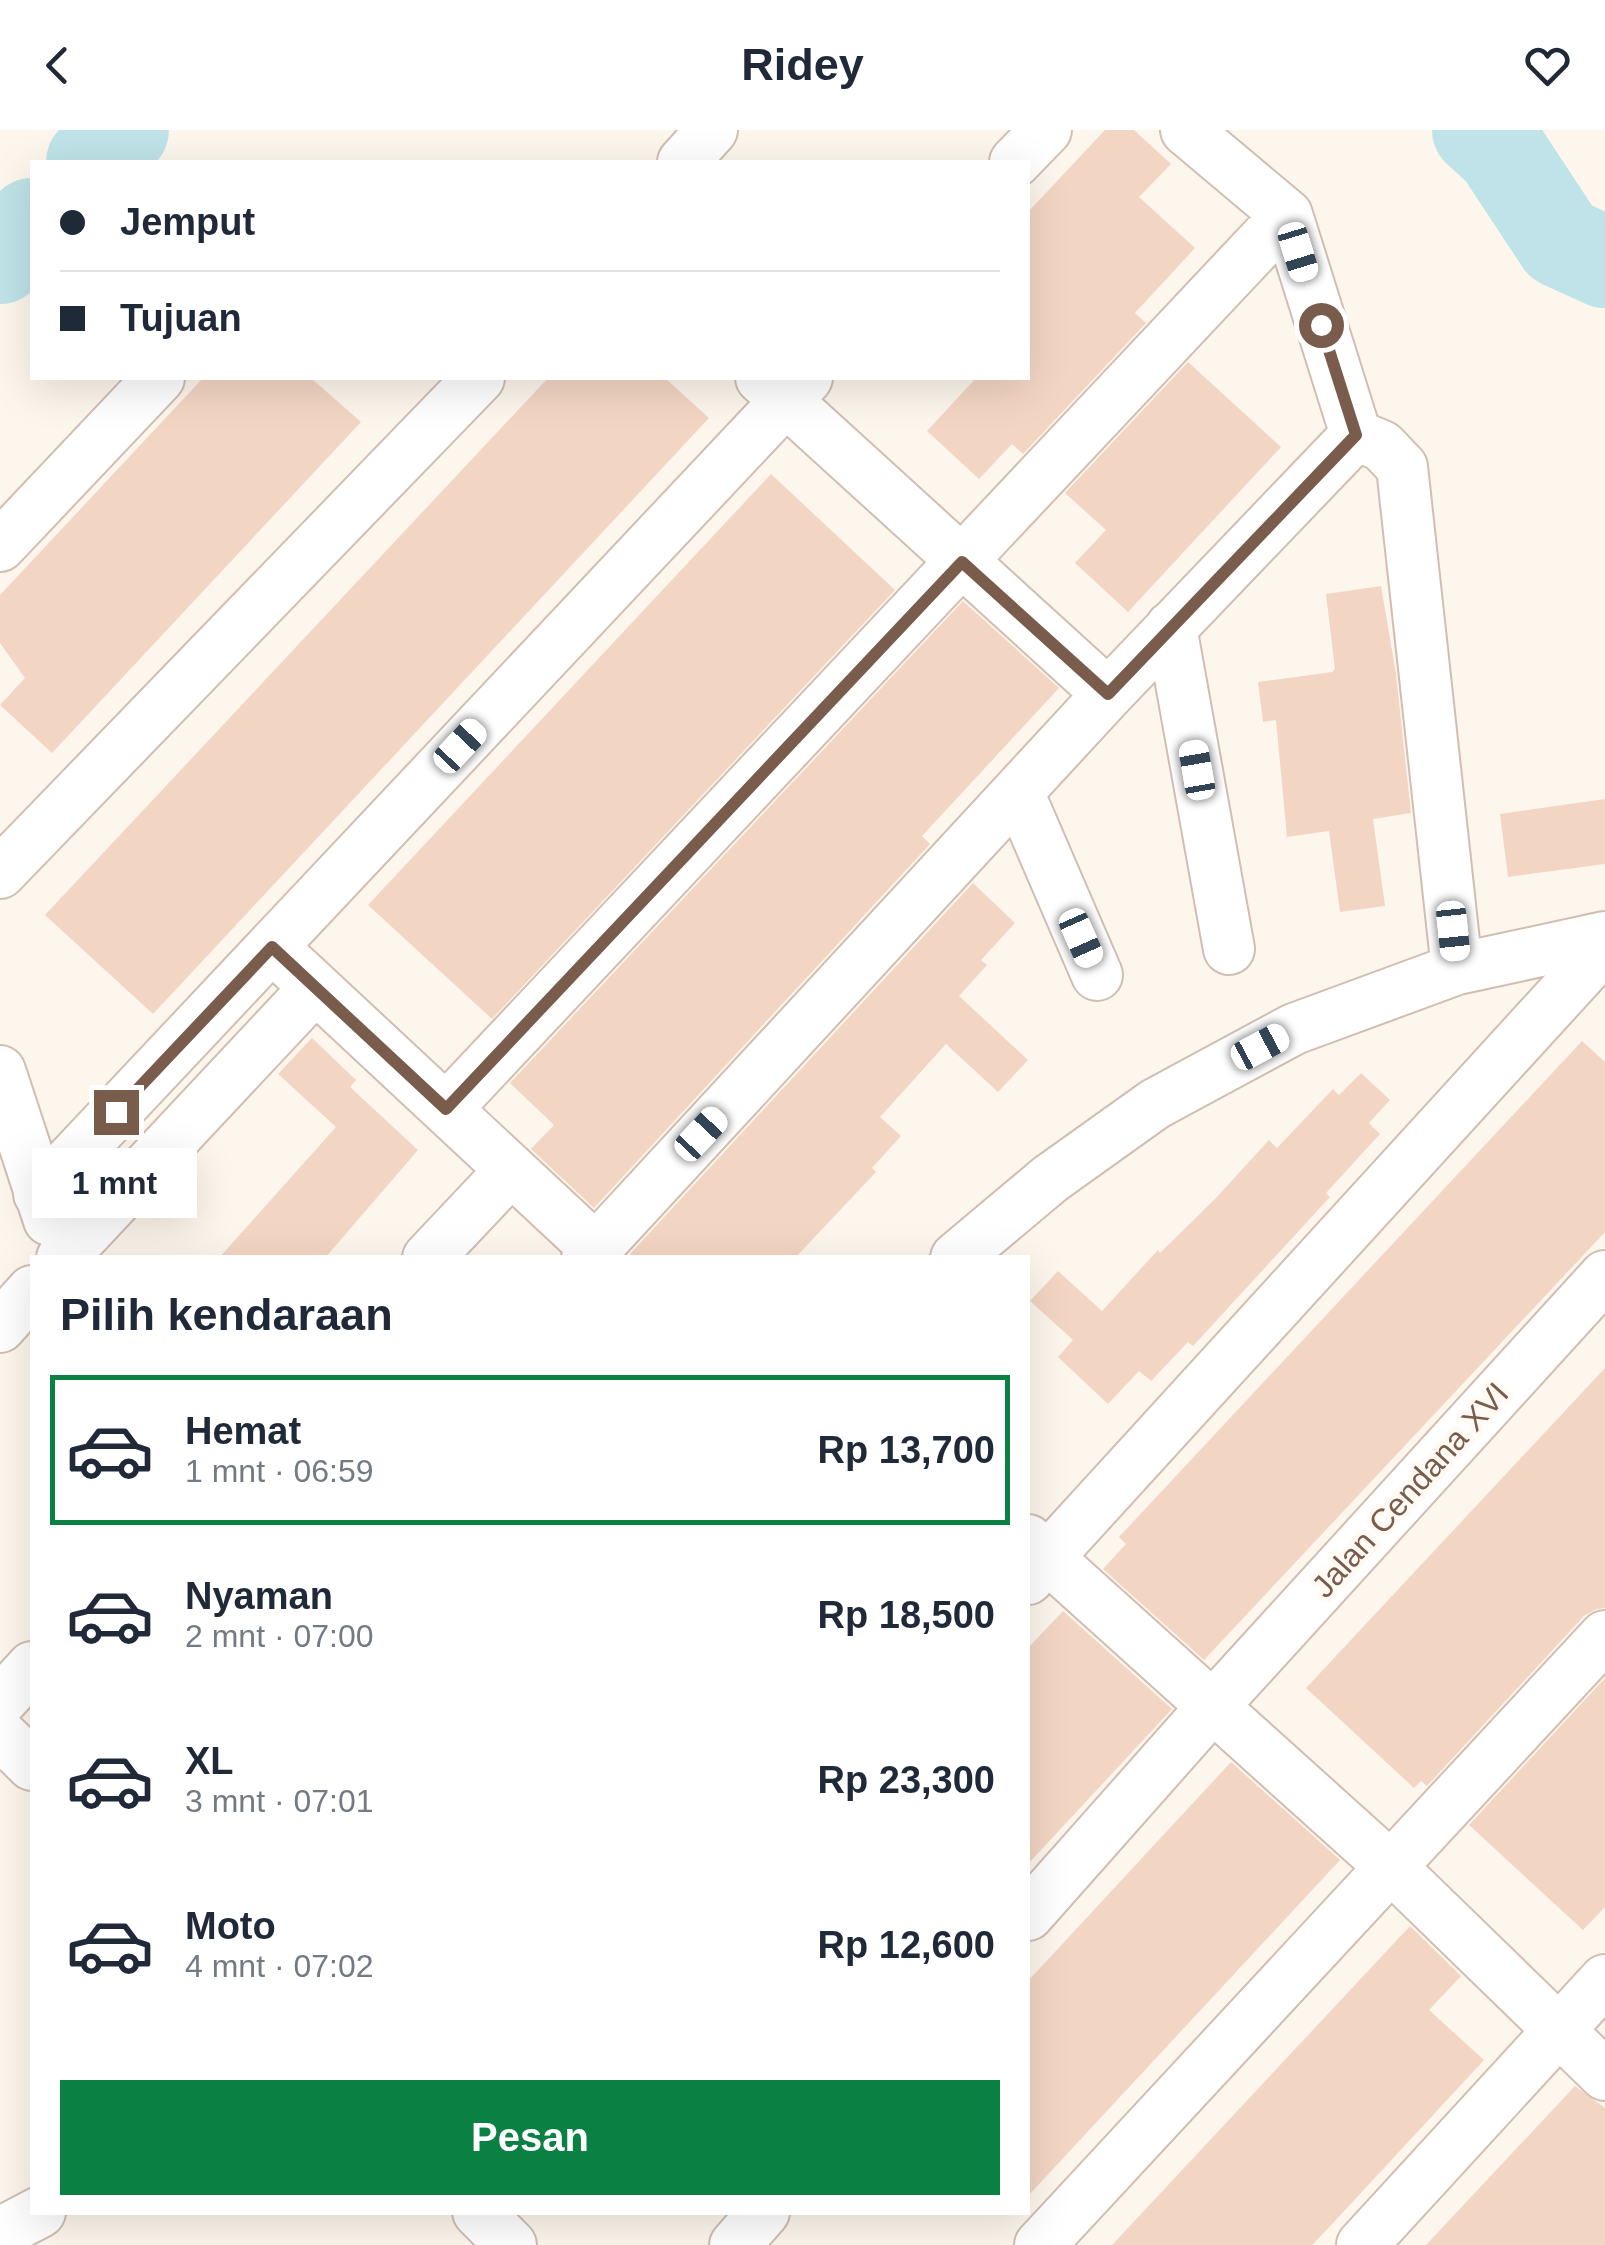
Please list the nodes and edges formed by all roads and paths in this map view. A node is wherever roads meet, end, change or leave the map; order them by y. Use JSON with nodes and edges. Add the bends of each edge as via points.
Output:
{"nodes":[{"id":1,"x":712,"y":130,"type":"edge"},
{"id":2,"x":1046,"y":130,"type":"edge"},
{"id":3,"x":1186,"y":130,"type":"edge"},
{"id":4,"x":684,"y":160,"type":"edge"},
{"id":5,"x":1016,"y":160,"type":"edge"},
{"id":6,"x":1286,"y":215,"type":"junction"},
{"id":7,"x":157,"y":380,"type":"edge"},
{"id":8,"x":784,"y":385,"type":"edge"},
{"id":9,"x":452,"y":386,"type":"edge"},
{"id":10,"x":1356,"y":435,"type":"junction"},
{"id":11,"x":0,"y":546,"type":"edge"},
{"id":12,"x":962,"y":562,"type":"junction"},
{"id":13,"x":1172,"y":627,"type":"junction"},
{"id":14,"x":1108,"y":694,"type":"junction"},
{"id":15,"x":1018,"y":792,"type":"junction"},
{"id":16,"x":0,"y":873,"type":"edge"},
{"id":17,"x":1605,"y":937,"type":"edge"},
{"id":18,"x":272,"y":947,"type":"junction"},
{"id":19,"x":1605,"y":947,"type":"edge"},
{"id":20,"x":1228,"y":949,"type":"dead end"},
{"id":21,"x":1457,"y":969,"type":"junction"},
{"id":22,"x":1097,"y":975,"type":"dead end"},
{"id":23,"x":315,"y":988,"type":"junction"},
{"id":24,"x":0,"y":1072,"type":"edge"},
{"id":25,"x":446,"y":1109,"type":"junction"},
{"id":26,"x":510,"y":1170,"type":"junction"},
{"id":27,"x":39,"y":1194,"type":"junction"},
{"id":28,"x":444,"y":1252,"type":"edge"},
{"id":29,"x":591,"y":1253,"type":"edge"},
{"id":30,"x":62,"y":1255,"type":"edge"},
{"id":31,"x":65,"y":1255,"type":"edge"},
{"id":32,"x":960,"y":1255,"type":"edge"},
{"id":33,"x":1605,"y":1276,"type":"edge"},
{"id":34,"x":30,"y":1293,"type":"edge"},
{"id":35,"x":0,"y":1327,"type":"edge"},
{"id":36,"x":1034,"y":1560,"type":"edge"},
{"id":37,"x":1605,"y":1636,"type":"edge"},
{"id":38,"x":7,"y":1698,"type":"edge"},
{"id":39,"x":1214,"y":1704,"type":"junction"},
{"id":40,"x":30,"y":1760,"type":"edge"},
{"id":41,"x":1392,"y":1868,"type":"junction"},
{"id":42,"x":1030,"y":1913,"type":"edge"},
{"id":43,"x":1605,"y":1980,"type":"edge"},
{"id":44,"x":1560,"y":2029,"type":"junction"},
{"id":45,"x":1605,"y":2075,"type":"edge"},
{"id":46,"x":34,"y":2215,"type":"edge"},
{"id":47,"x":68,"y":2215,"type":"edge"},
{"id":48,"x":761,"y":2215,"type":"edge"},
{"id":49,"x":0,"y":2233,"type":"edge"},
{"id":50,"x":63,"y":2245,"type":"edge"},
{"id":51,"x":735,"y":2245,"type":"edge"},
{"id":52,"x":1040,"y":2245,"type":"edge"},
{"id":53,"x":1362,"y":2245,"type":"edge"}],
"edges":[{"from":1,"to":4,"type":"street"},
{"from":2,"to":5,"type":"street"},
{"from":3,"to":6,"type":"street"},
{"from":6,"to":10,"type":"street"},
{"from":6,"to":12,"type":"street"},
{"from":7,"to":11,"type":"street"},
{"from":8,"to":12,"type":"street"},
{"from":8,"to":18,"type":"street"},
{"from":9,"to":16,"type":"street"},
{"from":10,"to":13,"type":"street"},
{"from":10,"to":21,"type":"street","via":[[1382,446],[1402,467]]},
{"from":12,"to":14,"type":"street"},
{"from":12,"to":25,"type":"street"},
{"from":13,"to":14,"type":"street"},
{"from":13,"to":20,"type":"street"},
{"from":14,"to":15,"type":"street"},
{"from":15,"to":22,"type":"street"},
{"from":15,"to":29,"type":"street"},
{"from":17,"to":21,"type":"street"},
{"from":18,"to":23,"type":"street"},
{"from":18,"to":27,"type":"street"},
{"from":19,"to":36,"type":"street"},
{"from":21,"to":32,"type":"street","via":[[1294,1028],[1155,1104],[1050,1178]]},
{"from":23,"to":25,"type":"street"},
{"from":23,"to":31,"type":"street"},
{"from":24,"to":27,"type":"street"},
{"from":25,"to":26,"type":"street"},
{"from":26,"to":28,"type":"street"},
{"from":26,"to":29,"type":"street"},
{"from":27,"to":30,"type":"street"},
{"from":33,"to":39,"type":"street","name":"Jalan Cendana XVI"},
{"from":34,"to":35,"type":"street"},
{"from":36,"to":39,"type":"street"},
{"from":37,"to":41,"type":"street"},
{"from":38,"to":40,"type":"street"},
{"from":39,"to":41,"type":"street"},
{"from":39,"to":42,"type":"street","name":"Jalan Cendana XVI"},
{"from":41,"to":44,"type":"street"},
{"from":41,"to":52,"type":"street"},
{"from":43,"to":44,"type":"street"},
{"from":44,"to":45,"type":"street"},
{"from":44,"to":53,"type":"street"},
{"from":46,"to":49,"type":"street"},
{"from":47,"to":50,"type":"street"},
{"from":48,"to":51,"type":"street"}]}
